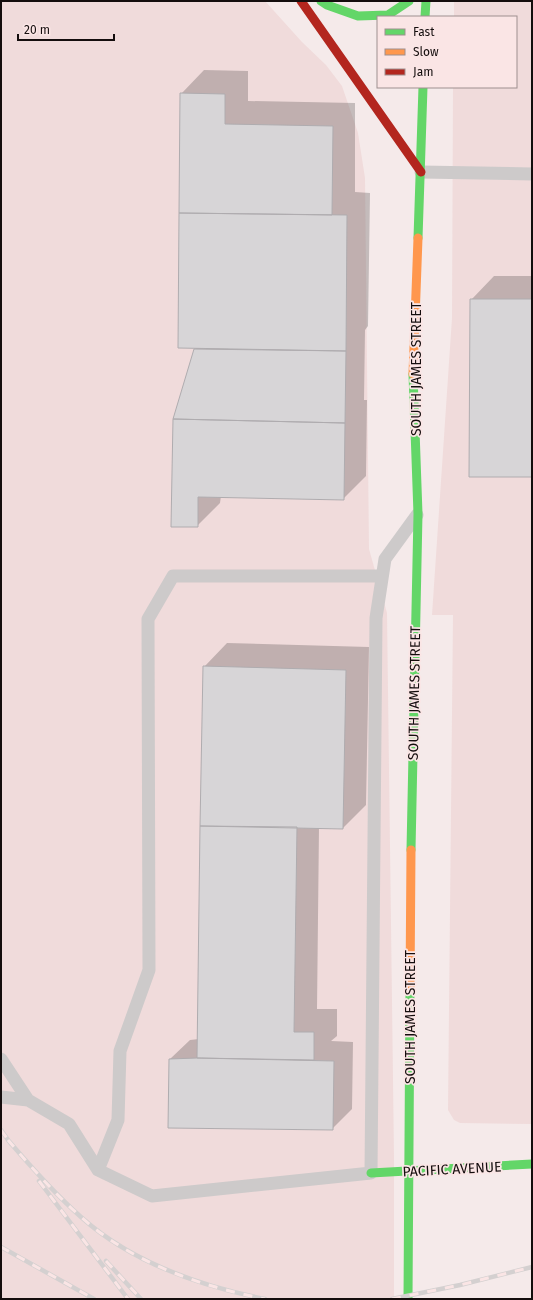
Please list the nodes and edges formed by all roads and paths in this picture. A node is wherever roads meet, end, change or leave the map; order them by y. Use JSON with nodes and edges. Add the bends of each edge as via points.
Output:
{"nodes":[{"id":1,"x":301,"y":1,"type":"edge"},
{"id":2,"x":321,"y":1,"type":"edge"},
{"id":3,"x":409,"y":1,"type":"edge"},
{"id":4,"x":426,"y":1,"type":"edge"},
{"id":5,"x":425,"y":16,"type":"edge"},
{"id":6,"x":423,"y":88,"type":"edge"},
{"id":7,"x":421,"y":172,"type":"junction"},
{"id":8,"x":532,"y":174,"type":"edge"},
{"id":9,"x":418,"y":514,"type":"junction"},
{"id":10,"x":382,"y":576,"type":"junction"},
{"id":11,"x":1,"y":1059,"type":"edge"},
{"id":12,"x":1,"y":1097,"type":"edge"},
{"id":13,"x":28,"y":1100,"type":"junction"},
{"id":14,"x":532,"y":1164,"type":"edge"},
{"id":15,"x":98,"y":1170,"type":"junction"},
{"id":16,"x":371,"y":1173,"type":"junction"},
{"id":17,"x":408,"y":1299,"type":"edge"}],
"edges":[{"from":1,"to":7,"type":"main road"},
{"from":2,"to":3,"type":"main road","via":[[358,16],[388,15]]},
{"from":4,"to":5,"type":"main road"},
{"from":6,"to":7,"type":"main road","name":"SOUTH JAMES STREET"},
{"from":7,"to":8,"type":"lane"},
{"from":7,"to":9,"type":"main road","name":"SOUTH JAMES STREET","via":[[413,382]]},
{"from":9,"to":10,"type":"lane","via":[[385,559]]},
{"from":9,"to":17,"type":"main road","name":"SOUTH JAMES STREET"},
{"from":10,"to":15,"type":"lane","via":[[173,576],[148,619],[149,970],[120,1052],[118,1120]]},
{"from":10,"to":16,"type":"lane","via":[[376,618]]},
{"from":11,"to":13,"type":"lane"},
{"from":12,"to":13,"type":"lane"},
{"from":13,"to":15,"type":"lane","via":[[69,1124]]},
{"from":14,"to":16,"type":"main road","name":"PACIFIC AVENUE"},
{"from":15,"to":16,"type":"lane","via":[[152,1196]]}]}
